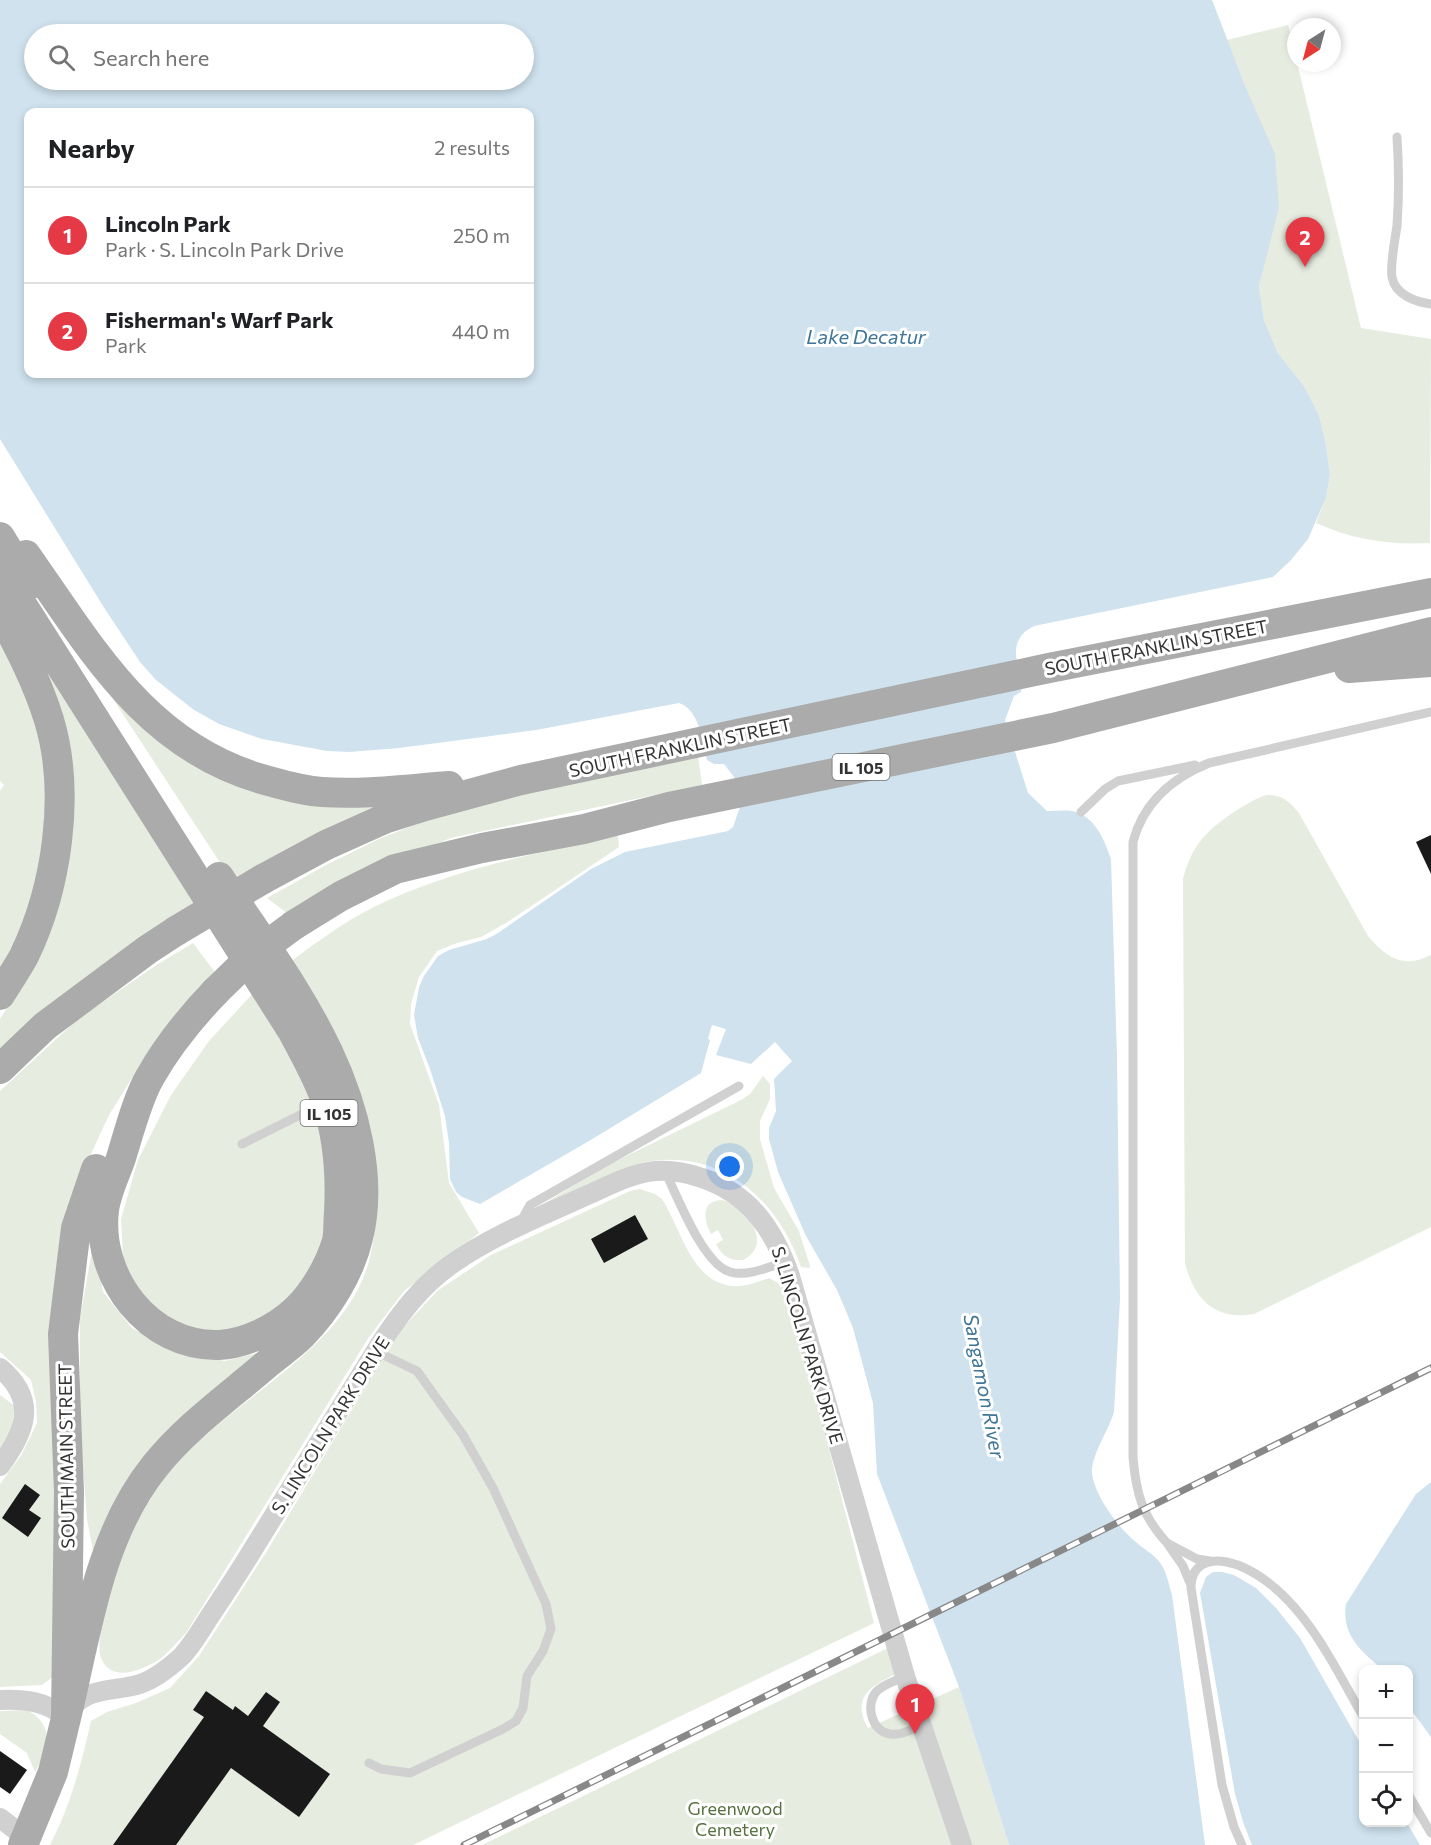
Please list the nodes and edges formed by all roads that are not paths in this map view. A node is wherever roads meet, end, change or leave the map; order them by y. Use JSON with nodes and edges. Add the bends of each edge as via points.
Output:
{"nodes":[{"id":1,"x":1397,"y":137,"type":"dead end"},
{"id":2,"x":1431,"y":304,"type":"edge"},
{"id":3,"x":0,"y":518,"type":"edge"},
{"id":4,"x":0,"y":537,"type":"edge"},
{"id":5,"x":0,"y":570,"type":"edge"},
{"id":6,"x":1431,"y":593,"type":"edge"},
{"id":7,"x":0,"y":612,"type":"edge"},
{"id":8,"x":1431,"y":632,"type":"edge"},
{"id":9,"x":1431,"y":652,"type":"edge"},
{"id":10,"x":1431,"y":662,"type":"edge"},
{"id":11,"x":1364,"y":666,"type":"junction"},
{"id":12,"x":1189,"y":694,"type":"junction"},
{"id":13,"x":1431,"y":712,"type":"edge"},
{"id":14,"x":1209,"y":763,"type":"junction"},
{"id":15,"x":521,"y":780,"type":"junction"},
{"id":16,"x":1081,"y":812,"type":"dead end"},
{"id":17,"x":0,"y":994,"type":"edge"},
{"id":18,"x":0,"y":1069,"type":"edge"},
{"id":19,"x":148,"y":1079,"type":"junction"},
{"id":20,"x":739,"y":1086,"type":"dead end"},
{"id":21,"x":326,"y":1101,"type":"junction"},
{"id":22,"x":242,"y":1144,"type":"dead end"},
{"id":23,"x":665,"y":1171,"type":"junction"},
{"id":24,"x":518,"y":1228,"type":"junction"},
{"id":25,"x":785,"y":1262,"type":"junction"},
{"id":26,"x":375,"y":1351,"type":"junction"},
{"id":27,"x":0,"y":1368,"type":"edge"},
{"id":28,"x":5,"y":1459,"type":"edge"},
{"id":29,"x":1167,"y":1543,"type":"junction"},
{"id":30,"x":1211,"y":1562,"type":"junction"},
{"id":31,"x":1191,"y":1588,"type":"junction"},
{"id":32,"x":83,"y":1647,"type":"junction"},
{"id":33,"x":67,"y":1671,"type":"junction"},
{"id":34,"x":905,"y":1676,"type":"junction"},
{"id":35,"x":122,"y":1688,"type":"junction"},
{"id":36,"x":10,"y":1700,"type":"edge"},
{"id":37,"x":1359,"y":1710,"type":"edge"},
{"id":38,"x":66,"y":1718,"type":"junction"},
{"id":39,"x":921,"y":1725,"type":"junction"},
{"id":40,"x":369,"y":1763,"type":"dead end"},
{"id":41,"x":1413,"y":1802,"type":"edge"},
{"id":42,"x":0,"y":1818,"type":"edge"},
{"id":43,"x":1431,"y":1833,"type":"edge"},
{"id":44,"x":24,"y":1841,"type":"edge"},
{"id":45,"x":962,"y":1845,"type":"edge"},
{"id":46,"x":1242,"y":1845,"type":"edge"}],
"edges":[{"from":1,"to":2,"type":"lane","via":[[1392,279],[1402,294],[1414,302]]},
{"from":3,"to":15,"type":"main road","via":[[116,682],[174,735],[228,768],[288,787],[321,792]]},
{"from":4,"to":32,"type":"main road","via":[[306,1011],[345,1093],[359,1150],[363,1194],[358,1238],[345,1274],[328,1303],[302,1335],[185,1434],[155,1466],[131,1503],[110,1544]]},
{"from":5,"to":21,"type":"main road","number":"IL 105","via":[[293,1032]]},
{"from":6,"to":15,"type":"main road","name":"SOUTH FRANKLIN STREET","via":[[1049,668]]},
{"from":7,"to":17,"type":"main road","via":[[36,684],[49,722],[60,784],[55,853],[45,902],[24,956]]},
{"from":8,"to":12,"type":"main road"},
{"from":9,"to":11,"type":"main road"},
{"from":10,"to":11,"type":"main road","number":"IL 105"},
{"from":11,"to":12,"type":"main road","number":"IL 105"},
{"from":12,"to":19,"type":"main road","number":"IL 105","bridge":true,"via":[[1053,728],[669,807],[584,830],[395,869],[294,925],[252,956],[178,1033]]},
{"from":13,"to":14,"type":"lane"},
{"from":14,"to":16,"type":"lane","via":[[1118,782]]},
{"from":14,"to":29,"type":"lane","via":[[1184,775],[1159,795],[1144,813],[1132,842],[1133,1457],[1140,1504]]},
{"from":15,"to":18,"type":"main road","name":"SOUTH FRANKLIN STREET","bridge":true,"via":[[384,819],[263,879],[176,931],[108,978],[45,1026]]},
{"from":19,"to":21,"type":"main road","number":"IL 105","via":[[104,1209],[109,1264],[123,1293],[140,1313],[164,1331],[191,1341],[219,1345],[256,1337],[282,1323],[306,1300],[326,1267],[337,1240],[341,1179],[336,1135]]},
{"from":19,"to":33,"type":"main road","name":"SOUTH MAIN STREET","via":[[98,1162],[76,1228],[69,1276],[63,1334],[69,1492]]},
{"from":20,"to":24,"type":"lane","via":[[530,1205]]},
{"from":21,"to":22,"type":"lane"},
{"from":23,"to":24,"type":"street","name":"S. LINCOLN PARK DRIVE","via":[[622,1179]]},
{"from":23,"to":25,"type":"street","name":"S. LINCOLN PARK DRIVE","via":[[713,1181],[739,1196],[767,1226]]},
{"from":23,"to":25,"type":"lane","via":[[698,1239],[717,1264],[728,1272],[744,1274]]},
{"from":24,"to":26,"type":"street","name":"S. LINCOLN PARK DRIVE","via":[[448,1266],[403,1310]]},
{"from":25,"to":34,"type":"street","name":"S. LINCOLN PARK DRIVE"},
{"from":26,"to":35,"type":"street","name":"S. LINCOLN PARK DRIVE","via":[[194,1641],[154,1678]]},
{"from":26,"to":40,"type":"lane","via":[[417,1371],[463,1435],[493,1488],[546,1604],[551,1629],[527,1676],[523,1708],[516,1721],[410,1773]]},
{"from":27,"to":28,"type":"street","via":[[17,1384],[25,1412]]},
{"from":29,"to":30,"type":"lane","via":[[1197,1560]]},
{"from":29,"to":31,"type":"lane","via":[[1183,1566]]},
{"from":30,"to":31,"type":"lane","via":[[1194,1572]]},
{"from":30,"to":37,"type":"lane","via":[[1233,1563],[1246,1569],[1283,1597],[1318,1640]]},
{"from":31,"to":46,"type":"lane","via":[[1222,1785]]},
{"from":32,"to":35,"type":"street","via":[[93,1675]]},
{"from":32,"to":38,"type":"main road"},
{"from":33,"to":36,"type":"street","via":[[63,1682],[44,1696]]},
{"from":33,"to":38,"type":"main road","name":"SOUTH MAIN STREET"},
{"from":34,"to":39,"type":"street","name":"S. LINCOLN PARK DRIVE"},
{"from":34,"to":39,"type":"lane","via":[[875,1694],[870,1708],[872,1717],[877,1728],[891,1735]]},
{"from":35,"to":38,"type":"street","name":"S. LINCOLN PARK DRIVE","via":[[84,1696]]},
{"from":36,"to":38,"type":"street","via":[[35,1702]]},
{"from":38,"to":44,"type":"main road","name":"SOUTH MAIN STREET","via":[[53,1772]]},
{"from":39,"to":45,"type":"street","name":"S. LINCOLN PARK DRIVE"},
{"from":41,"to":43,"type":"lane"},
{"from":42,"to":44,"type":"street"}]}
